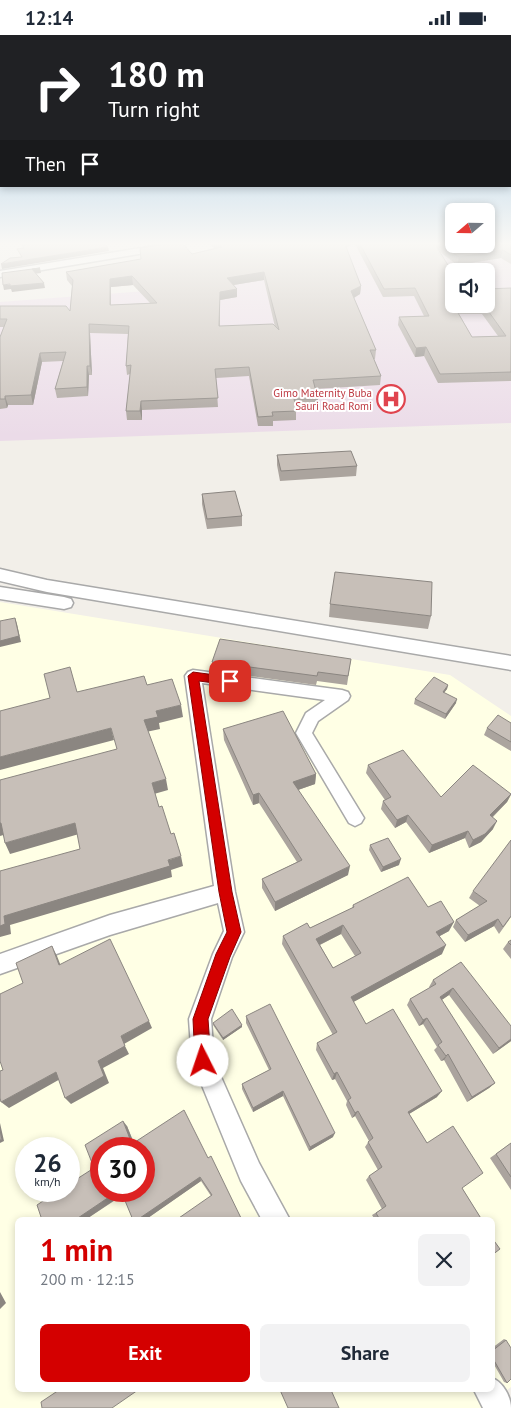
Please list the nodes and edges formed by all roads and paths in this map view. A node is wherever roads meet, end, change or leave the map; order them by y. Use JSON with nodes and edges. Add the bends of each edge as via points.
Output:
{"nodes":[{"id":1,"x":0,"y":575,"type":"edge"},
{"id":2,"x":0,"y":593,"type":"edge"},
{"id":3,"x":511,"y":663,"type":"edge"},
{"id":4,"x":511,"y":677,"type":"edge"},
{"id":5,"x":356,"y":818,"type":"dead end"},
{"id":6,"x":225,"y":892,"type":"junction"},
{"id":7,"x":0,"y":965,"type":"edge"},
{"id":8,"x":274,"y":1217,"type":"edge"},
{"id":9,"x":489,"y":1392,"type":"edge"},
{"id":10,"x":500,"y":1408,"type":"edge"}],
"edges":[{"from":1,"to":3,"type":"street","via":[[46,586]]},
{"from":2,"to":4,"type":"street"},
{"from":5,"to":6,"type":"street","via":[[304,733],[312,717],[342,696],[193,676]]},
{"from":6,"to":7,"type":"street","via":[[110,925]]},
{"from":6,"to":8,"type":"street","via":[[234,932],[200,1019],[203,1061],[250,1172]]},
{"from":9,"to":10,"type":"street"}]}
